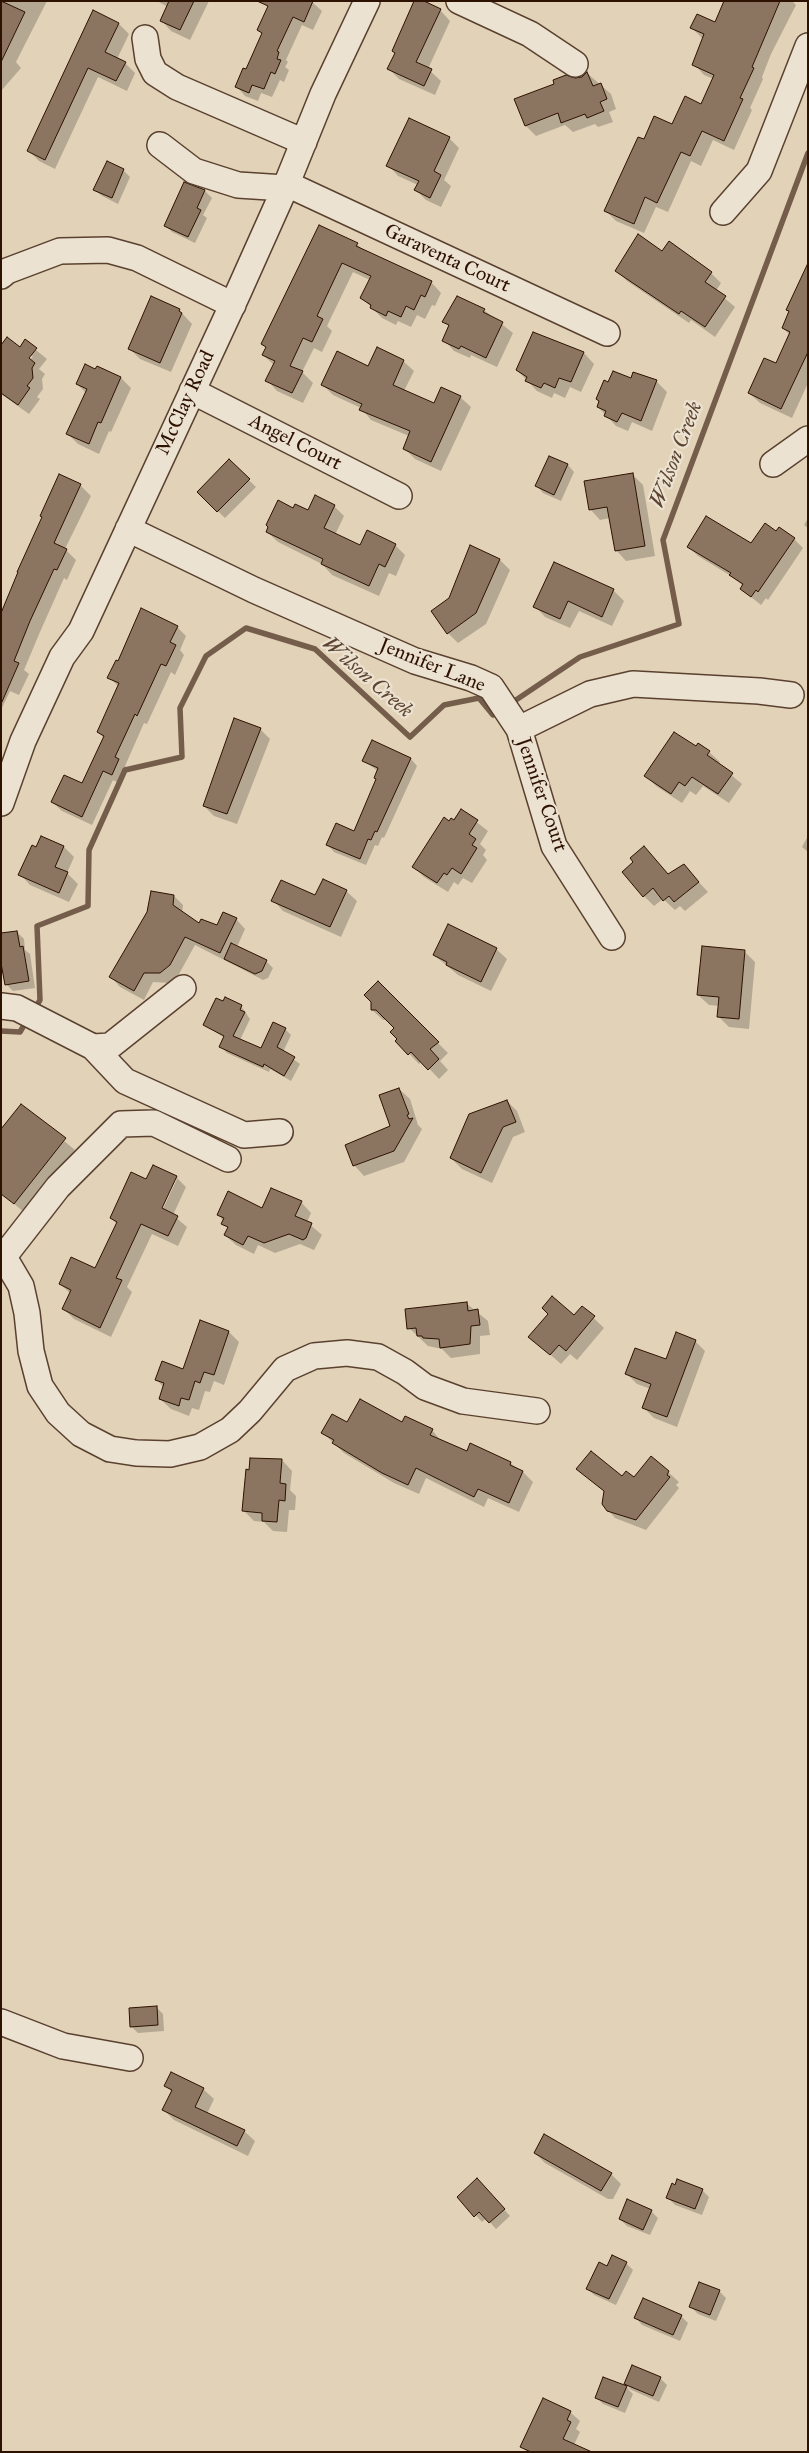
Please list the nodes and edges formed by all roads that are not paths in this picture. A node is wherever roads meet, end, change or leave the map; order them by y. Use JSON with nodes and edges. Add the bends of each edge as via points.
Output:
{"nodes":[{"id":1,"x":367,"y":1,"type":"edge"},
{"id":2,"x":459,"y":1,"type":"edge"},
{"id":3,"x":145,"y":38,"type":"dead end"},
{"id":4,"x":808,"y":46,"type":"edge"},
{"id":5,"x":575,"y":64,"type":"dead end"},
{"id":6,"x":304,"y":142,"type":"junction"},
{"id":7,"x":160,"y":146,"type":"dead end"},
{"id":8,"x":286,"y":186,"type":"junction"},
{"id":9,"x":723,"y":212,"type":"dead end"},
{"id":10,"x":1,"y":276,"type":"edge"},
{"id":11,"x":233,"y":305,"type":"junction"},
{"id":12,"x":607,"y":333,"type":"dead end"},
{"id":13,"x":192,"y":391,"type":"junction"},
{"id":14,"x":808,"y":439,"type":"edge"},
{"id":15,"x":773,"y":464,"type":"dead end"},
{"id":16,"x":399,"y":496,"type":"dead end"},
{"id":17,"x":128,"y":529,"type":"junction"},
{"id":18,"x":791,"y":695,"type":"dead end"},
{"id":19,"x":516,"y":725,"type":"junction"},
{"id":20,"x":1,"y":803,"type":"edge"},
{"id":21,"x":612,"y":937,"type":"dead end"},
{"id":22,"x":183,"y":988,"type":"dead end"},
{"id":23,"x":9,"y":1007,"type":"edge"},
{"id":24,"x":93,"y":1047,"type":"junction"},
{"id":25,"x":280,"y":1132,"type":"dead end"},
{"id":26,"x":228,"y":1159,"type":"dead end"},
{"id":27,"x":3,"y":1253,"type":"edge"},
{"id":28,"x":537,"y":1411,"type":"dead end"},
{"id":29,"x":1,"y":2022,"type":"edge"},
{"id":30,"x":130,"y":2058,"type":"dead end"}],
"edges":[{"from":1,"to":6,"type":"street","name":"McClay Road"},
{"from":2,"to":5,"type":"street","via":[[530,34]]},
{"from":3,"to":6,"type":"street","via":[[148,59],[155,73],[177,87]]},
{"from":4,"to":9,"type":"street","via":[[759,171]]},
{"from":6,"to":8,"type":"street","name":"McClay Road"},
{"from":7,"to":8,"type":"street","via":[[194,171],[238,185]]},
{"from":8,"to":11,"type":"street","name":"McClay Road"},
{"from":8,"to":12,"type":"street","name":"Garaventa Court"},
{"from":10,"to":11,"type":"street","via":[[60,251],[108,250],[146,262]]},
{"from":11,"to":13,"type":"street","name":"McClay Road"},
{"from":13,"to":16,"type":"street","name":"Angel Court"},
{"from":13,"to":17,"type":"street","name":"McClay Road"},
{"from":14,"to":15,"type":"street"},
{"from":17,"to":19,"type":"street","name":"Jennifer Lane","via":[[254,590],[415,661],[491,687]]},
{"from":17,"to":20,"type":"street","name":"McClay Road","via":[[81,631],[62,657],[23,741]]},
{"from":18,"to":19,"type":"street","via":[[633,684],[590,694]]},
{"from":19,"to":21,"type":"street","name":"Jennifer Court","via":[[554,846]]},
{"from":22,"to":24,"type":"street","via":[[110,1046]]},
{"from":23,"to":24,"type":"street"},
{"from":24,"to":25,"type":"street","via":[[125,1081],[244,1135]]},
{"from":26,"to":27,"type":"street","via":[[154,1123],[121,1124],[58,1186]]},
{"from":27,"to":28,"type":"street","via":[[21,1286],[40,1386],[58,1413],[81,1434],[110,1449],[170,1454],[200,1447],[230,1430],[285,1370],[314,1356],[348,1353],[378,1357],[425,1387],[463,1401]]},
{"from":29,"to":30,"type":"street","via":[[63,2046]]}]}
